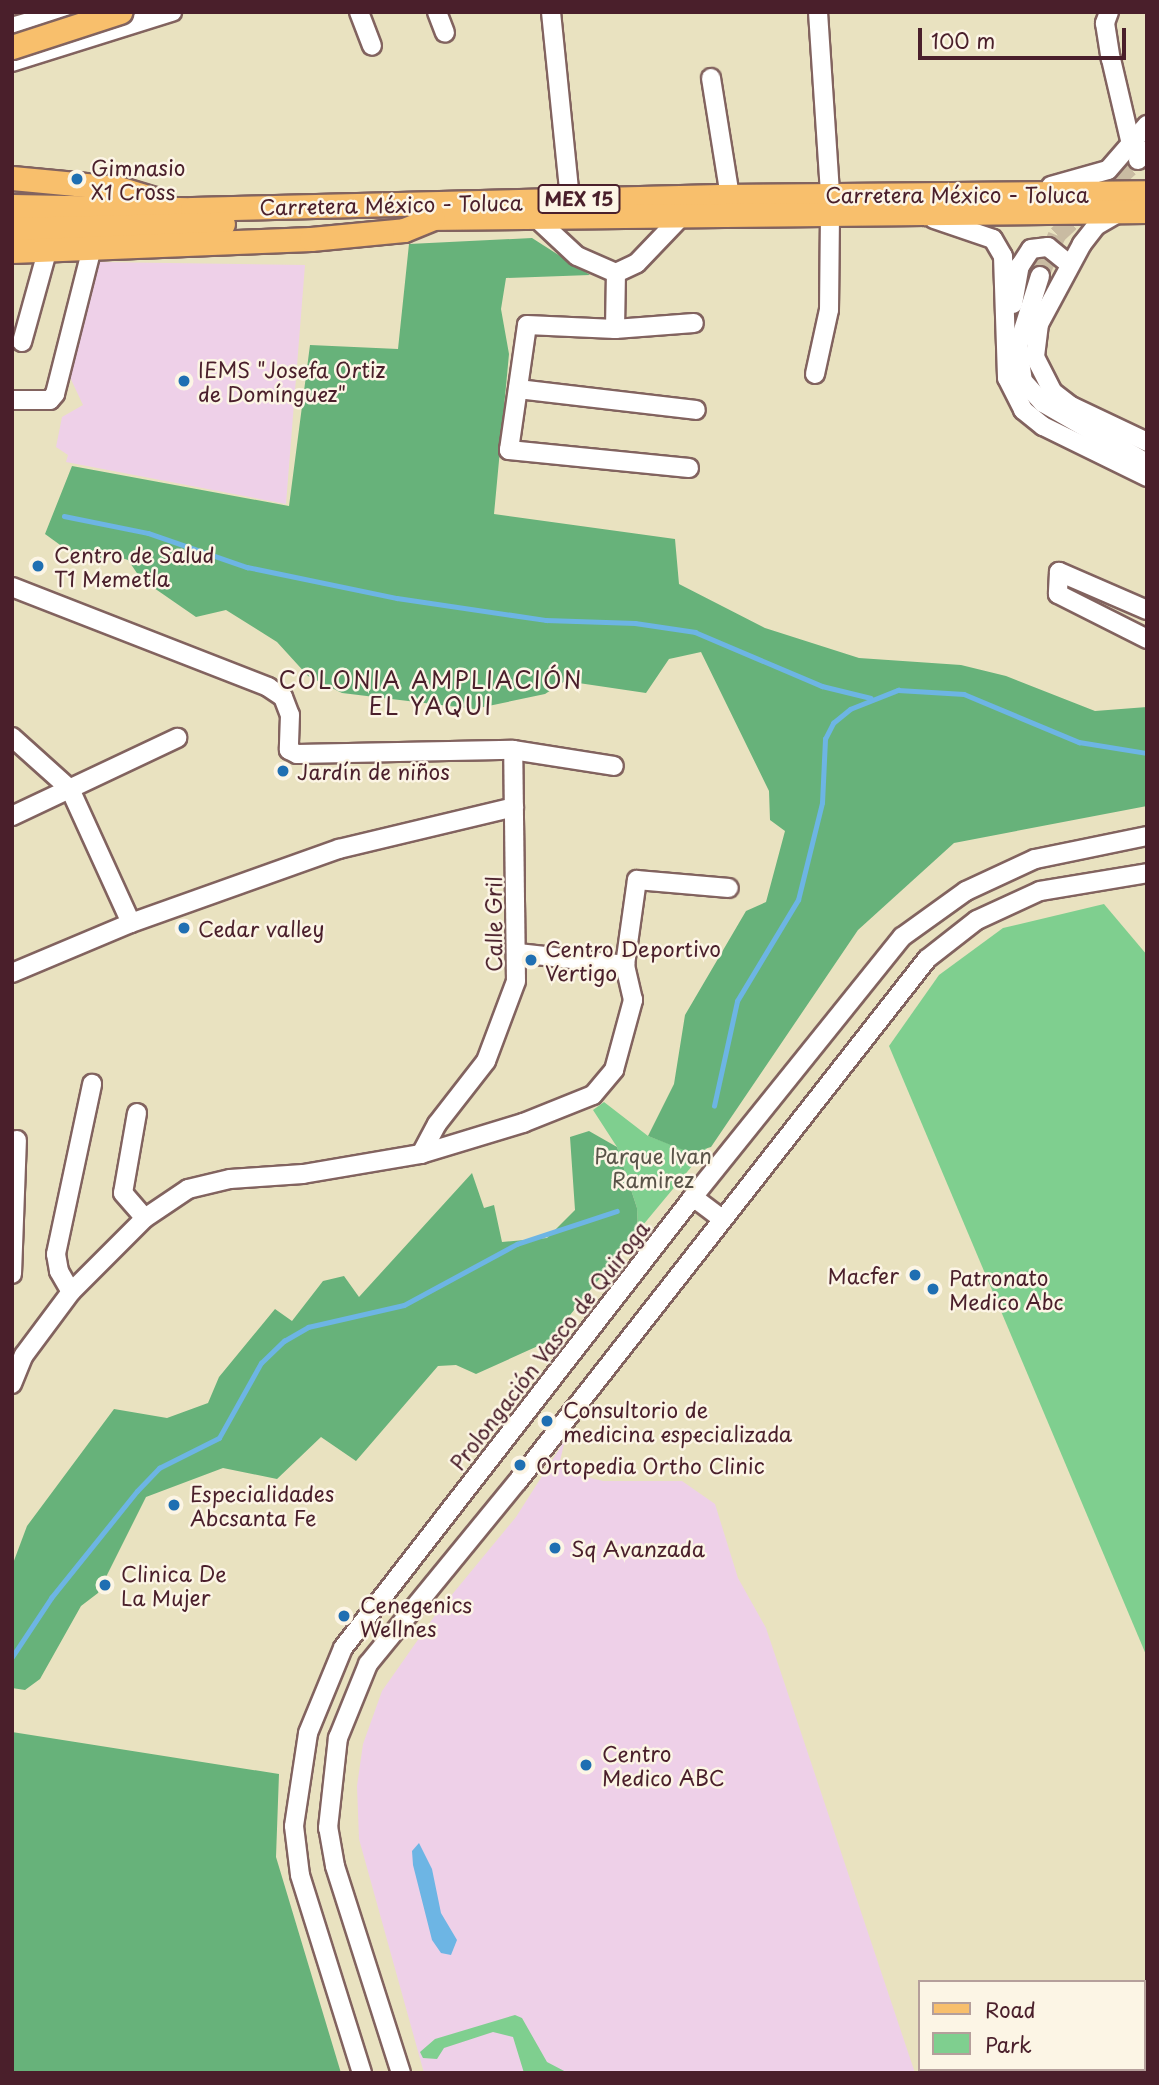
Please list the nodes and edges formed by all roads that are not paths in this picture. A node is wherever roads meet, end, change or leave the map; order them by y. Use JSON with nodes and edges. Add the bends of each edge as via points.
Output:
{"nodes":[{"id":1,"x":120,"y":12,"type":"edge"},
{"id":2,"x":172,"y":12,"type":"edge"},
{"id":3,"x":359,"y":12,"type":"edge"},
{"id":4,"x":437,"y":12,"type":"edge"},
{"id":5,"x":551,"y":12,"type":"edge"},
{"id":6,"x":818,"y":12,"type":"edge"},
{"id":7,"x":1109,"y":12,"type":"edge"},
{"id":8,"x":54,"y":15,"type":"edge"},
{"id":9,"x":12,"y":27,"type":"edge"},
{"id":10,"x":445,"y":33,"type":"dead end"},
{"id":11,"x":372,"y":46,"type":"dead end"},
{"id":12,"x":12,"y":47,"type":"edge"},
{"id":13,"x":53,"y":48,"type":"junction"},
{"id":14,"x":12,"y":62,"type":"edge"},
{"id":15,"x":711,"y":78,"type":"dead end"},
{"id":16,"x":1147,"y":125,"type":"edge"},
{"id":17,"x":1138,"y":151,"type":"edge"},
{"id":18,"x":12,"y":178,"type":"edge"},
{"id":19,"x":12,"y":186,"type":"edge"},
{"id":20,"x":1147,"y":192,"type":"edge"},
{"id":21,"x":1012,"y":194,"type":"junction"},
{"id":22,"x":730,"y":196,"type":"junction"},
{"id":23,"x":151,"y":197,"type":"junction"},
{"id":24,"x":570,"y":199,"type":"junction"},
{"id":25,"x":830,"y":205,"type":"junction"},
{"id":26,"x":12,"y":206,"type":"edge"},
{"id":27,"x":187,"y":209,"type":"junction"},
{"id":28,"x":1147,"y":211,"type":"edge"},
{"id":29,"x":1120,"y":212,"type":"junction"},
{"id":30,"x":918,"y":215,"type":"junction"},
{"id":31,"x":681,"y":217,"type":"junction"},
{"id":32,"x":433,"y":218,"type":"junction"},
{"id":33,"x":535,"y":218,"type":"junction"},
{"id":34,"x":12,"y":229,"type":"edge"},
{"id":35,"x":12,"y":251,"type":"edge"},
{"id":36,"x":90,"y":256,"type":"dead end"},
{"id":37,"x":45,"y":260,"type":"dead end"},
{"id":38,"x":1070,"y":265,"type":"junction"},
{"id":39,"x":616,"y":273,"type":"junction"},
{"id":40,"x":1040,"y":276,"type":"tunnel mouth"},
{"id":41,"x":694,"y":323,"type":"dead end"},
{"id":42,"x":615,"y":329,"type":"junction"},
{"id":43,"x":22,"y":342,"type":"dead end"},
{"id":44,"x":1004,"y":342,"type":"junction"},
{"id":45,"x":814,"y":373,"type":"dead end"},
{"id":46,"x":518,"y":389,"type":"junction"},
{"id":47,"x":12,"y":400,"type":"edge"},
{"id":48,"x":696,"y":410,"type":"dead end"},
{"id":49,"x":1147,"y":442,"type":"edge"},
{"id":50,"x":1147,"y":463,"type":"edge"},
{"id":51,"x":689,"y":468,"type":"dead end"},
{"id":52,"x":1147,"y":477,"type":"edge"},
{"id":53,"x":12,"y":587,"type":"edge"},
{"id":54,"x":1147,"y":610,"type":"edge"},
{"id":55,"x":1147,"y":639,"type":"edge"},
{"id":56,"x":12,"y":737,"type":"edge"},
{"id":57,"x":177,"y":738,"type":"dead end"},
{"id":58,"x":513,"y":750,"type":"junction"},
{"id":59,"x":614,"y":766,"type":"dead end"},
{"id":60,"x":70,"y":789,"type":"junction"},
{"id":61,"x":513,"y":807,"type":"junction"},
{"id":62,"x":12,"y":816,"type":"edge"},
{"id":63,"x":1147,"y":828,"type":"edge"},
{"id":64,"x":1147,"y":836,"type":"edge"},
{"id":65,"x":1128,"y":839,"type":"junction"},
{"id":66,"x":1147,"y":873,"type":"edge"},
{"id":67,"x":729,"y":888,"type":"dead end"},
{"id":68,"x":131,"y":923,"type":"junction"},
{"id":69,"x":518,"y":953,"type":"junction"},
{"id":70,"x":625,"y":965,"type":"junction"},
{"id":71,"x":12,"y":973,"type":"edge"},
{"id":72,"x":92,"y":1084,"type":"dead end"},
{"id":73,"x":136,"y":1113,"type":"dead end"},
{"id":74,"x":17,"y":1140,"type":"dead end"},
{"id":75,"x":421,"y":1154,"type":"junction"},
{"id":76,"x":693,"y":1196,"type":"junction"},
{"id":77,"x":145,"y":1218,"type":"junction"},
{"id":78,"x":722,"y":1219,"type":"junction"},
{"id":79,"x":12,"y":1274,"type":"edge"},
{"id":80,"x":71,"y":1292,"type":"junction"},
{"id":81,"x":13,"y":1378,"type":"edge"},
{"id":82,"x":362,"y":2073,"type":"edge"},
{"id":83,"x":401,"y":2073,"type":"edge"}],
"edges":[{"from":1,"to":12,"type":"main road","bridge":true},
{"from":2,"to":13,"type":"street"},
{"from":3,"to":11,"type":"street"},
{"from":4,"to":10,"type":"street"},
{"from":5,"to":24,"type":"street"},
{"from":6,"to":25,"type":"street"},
{"from":7,"to":17,"type":"street","via":[[1105,23],[1111,59]]},
{"from":8,"to":9,"type":"street"},
{"from":8,"to":13,"type":"street"},
{"from":13,"to":14,"type":"street"},
{"from":15,"to":22,"type":"street"},
{"from":16,"to":17,"type":"street"},
{"from":17,"to":21,"type":"street","via":[[1108,170]]},
{"from":18,"to":23,"type":"main road","via":[[118,188]]},
{"from":19,"to":23,"type":"main road"},
{"from":20,"to":21,"type":"main road","name":"Carretera México - Toluca","number":"MEX 15"},
{"from":21,"to":25,"type":"main road","name":"Carretera México - Toluca","number":"MEX 15"},
{"from":22,"to":24,"type":"main road","name":"Carretera México - Toluca","number":"MEX 15"},
{"from":22,"to":25,"type":"main road","name":"Carretera México - Toluca","number":"MEX 15"},
{"from":23,"to":27,"type":"main road"},
{"from":24,"to":27,"type":"main road","name":"Carretera México - Toluca","number":"MEX 15"},
{"from":25,"to":30,"type":"main road","name":"Carretera México - Toluca","number":"MEX 15"},
{"from":25,"to":31,"type":"main road","name":"Carretera México - Toluca","number":"MEX 15"},
{"from":25,"to":45,"type":"street","via":[[829,310]]},
{"from":26,"to":27,"type":"main road","name":"Carretera México - Toluca","number":"MEX 15"},
{"from":28,"to":29,"type":"main road","name":"Carretera México - Toluca","number":"MEX 15"},
{"from":29,"to":30,"type":"main road","name":"Carretera México - Toluca","number":"MEX 15"},
{"from":29,"to":38,"type":"street","via":[[1096,226]]},
{"from":30,"to":44,"type":"street","via":[[993,239],[1003,256]]},
{"from":31,"to":33,"type":"main road","name":"Carretera México - Toluca","number":"MEX 15"},
{"from":31,"to":39,"type":"street","via":[[637,262]]},
{"from":32,"to":33,"type":"main road","name":"Carretera México - Toluca","number":"MEX 15"},
{"from":32,"to":34,"type":"main road","name":"Carretera México - Toluca","number":"MEX 15"},
{"from":32,"to":35,"type":"main road","via":[[404,230],[280,241]]},
{"from":33,"to":39,"type":"street","via":[[577,256]]},
{"from":36,"to":47,"type":"street","via":[[55,394],[41,401]]},
{"from":37,"to":43,"type":"street"},
{"from":38,"to":44,"type":"street","via":[[1048,247],[1031,249],[1020,266]]},
{"from":38,"to":49,"type":"street","via":[[1034,339],[1038,371],[1071,406]]},
{"from":39,"to":42,"type":"street"},
{"from":40,"to":50,"type":"street","via":[[1018,346],[1023,381],[1043,403]]},
{"from":41,"to":42,"type":"street"},
{"from":42,"to":46,"type":"street","via":[[527,326]]},
{"from":44,"to":52,"type":"street","via":[[1007,378],[1023,410],[1043,426]]},
{"from":46,"to":48,"type":"street"},
{"from":46,"to":51,"type":"street","via":[[509,450]]},
{"from":53,"to":58,"type":"street","via":[[268,687],[283,697],[289,715],[289,750],[297,754]]},
{"from":54,"to":55,"type":"street","via":[[1059,572],[1058,594]]},
{"from":56,"to":60,"type":"street"},
{"from":57,"to":60,"type":"street"},
{"from":58,"to":59,"type":"street"},
{"from":58,"to":61,"type":"street","name":"Calle Gril"},
{"from":60,"to":62,"type":"street"},
{"from":60,"to":68,"type":"street"},
{"from":61,"to":68,"type":"street","via":[[339,849]]},
{"from":61,"to":69,"type":"street","name":"Calle Gril"},
{"from":63,"to":65,"type":"street"},
{"from":64,"to":65,"type":"street","name":"Prolongación Vasco de Quiroga"},
{"from":65,"to":76,"type":"street","name":"Prolongación Vasco de Quiroga","via":[[1035,859],[966,891],[902,937]]},
{"from":66,"to":78,"type":"street","via":[[1040,891],[977,920],[927,960]]},
{"from":67,"to":70,"type":"street","via":[[637,880]]},
{"from":68,"to":71,"type":"street"},
{"from":69,"to":70,"type":"street"},
{"from":69,"to":75,"type":"street","name":"Calle Gril","via":[[512,999],[485,1061],[437,1124]]},
{"from":70,"to":75,"type":"street","via":[[633,1000],[626,1033],[614,1070],[593,1095],[523,1123]]},
{"from":72,"to":80,"type":"street","via":[[56,1254]]},
{"from":73,"to":77,"type":"street","via":[[123,1193]]},
{"from":74,"to":79,"type":"street"},
{"from":75,"to":77,"type":"street","via":[[209,1184],[188,1189]]},
{"from":76,"to":78,"type":"street"},
{"from":76,"to":82,"type":"street","name":"Prolongación Vasco de Quiroga","via":[[362,1619],[325,1684],[308,1733],[294,1826],[300,1875]]},
{"from":77,"to":80,"type":"street"},
{"from":78,"to":83,"type":"street","via":[[518,1481],[387,1638],[351,1698],[338,1738],[328,1828],[335,1866]]},
{"from":80,"to":81,"type":"street","via":[[24,1355]]}]}
